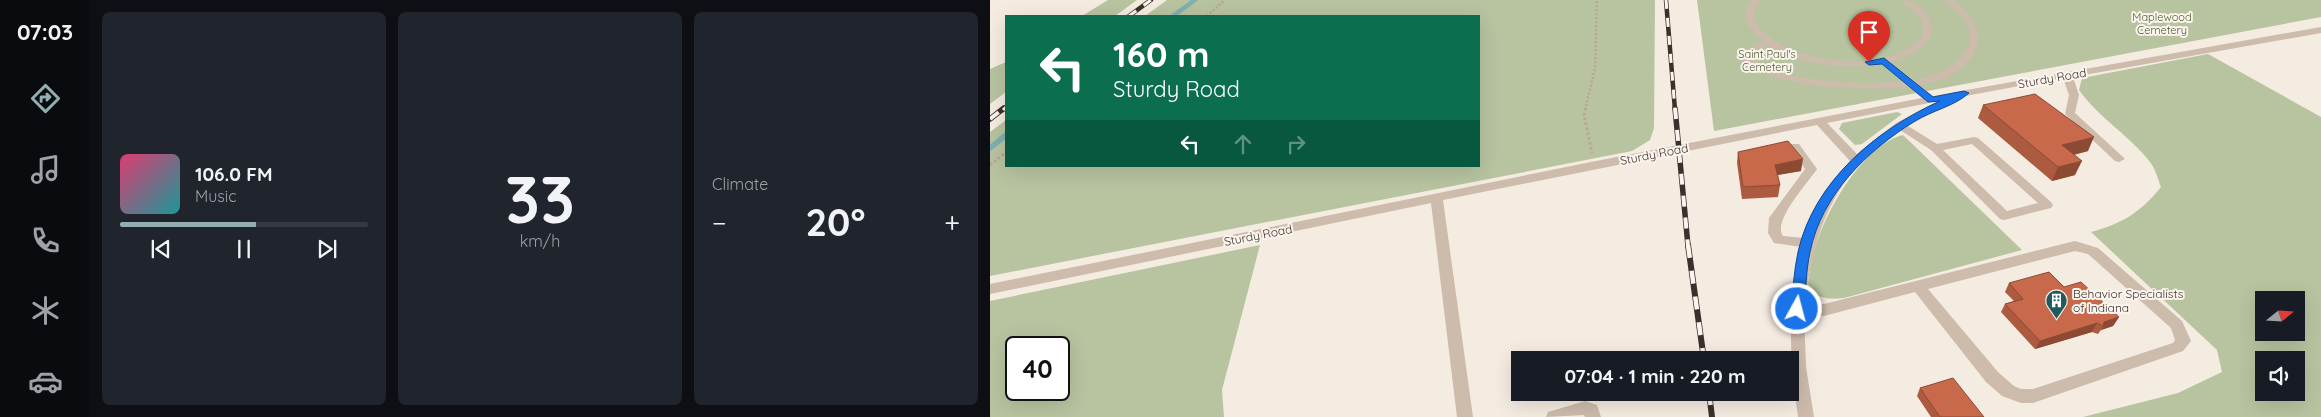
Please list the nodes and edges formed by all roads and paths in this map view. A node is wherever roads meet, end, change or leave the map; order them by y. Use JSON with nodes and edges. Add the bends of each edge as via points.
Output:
{"nodes":[{"id":1,"x":1225,"y":0,"type":"edge"},
{"id":2,"x":1597,"y":0,"type":"edge"},
{"id":3,"x":1756,"y":0,"type":"edge"},
{"id":4,"x":1904,"y":0,"type":"edge"},
{"id":5,"x":1948,"y":0,"type":"edge"},
{"id":6,"x":1208,"y":15,"type":"edge"},
{"id":7,"x":2321,"y":30,"type":"edge"},
{"id":8,"x":1771,"y":43,"type":"junction"},
{"id":9,"x":1884,"y":61,"type":"junction"},
{"id":10,"x":2067,"y":75,"type":"junction"},
{"id":11,"x":1911,"y":83,"type":"junction"},
{"id":12,"x":1964,"y":93,"type":"junction"},
{"id":13,"x":1931,"y":100,"type":"junction"},
{"id":14,"x":1820,"y":122,"type":"junction"},
{"id":15,"x":1900,"y":125,"type":"junction"},
{"id":16,"x":1795,"y":146,"type":"edge"},
{"id":17,"x":1935,"y":148,"type":"junction"},
{"id":18,"x":1005,"y":153,"type":"edge"},
{"id":19,"x":2120,"y":158,"type":"dead end"},
{"id":20,"x":1857,"y":161,"type":"junction"},
{"id":21,"x":990,"y":165,"type":"edge"},
{"id":22,"x":1596,"y":165,"type":"junction"},
{"id":23,"x":1437,"y":199,"type":"junction"},
{"id":24,"x":1807,"y":243,"type":"junction"},
{"id":25,"x":1919,"y":287,"type":"junction"},
{"id":26,"x":990,"y":289,"type":"edge"},
{"id":27,"x":1797,"y":309,"type":"junction"},
{"id":28,"x":1465,"y":417,"type":"edge"},
{"id":29,"x":1554,"y":417,"type":"edge"},
{"id":30,"x":1593,"y":417,"type":"edge"},
{"id":31,"x":1806,"y":417,"type":"edge"}],
"edges":[{"from":1,"to":6,"type":"path"},
{"from":2,"to":22,"type":"path","via":[[1595,68],[1584,115]]},
{"from":3,"to":8,"type":"street","via":[[1750,8],[1750,20],[1760,35]]},
{"from":4,"to":9,"type":"street","via":[[1923,14],[1929,27],[1928,34],[1917,48]]},
{"from":5,"to":11,"type":"street","via":[[1963,12],[1974,31],[1970,54],[1960,65],[1944,74]]},
{"from":7,"to":10,"type":"street","name":"Sturdy Road"},
{"from":8,"to":9,"type":"street","via":[[1816,59],[1853,63]]},
{"from":8,"to":11,"type":"street","via":[[1745,51],[1744,57],[1775,73],[1823,84],[1862,88]]},
{"from":9,"to":11,"type":"street"},
{"from":10,"to":12,"type":"street","name":"Sturdy Road"},
{"from":10,"to":19,"type":"street","via":[[2074,95],[2070,114]]},
{"from":11,"to":13,"type":"street"},
{"from":12,"to":13,"type":"street","name":"Sturdy Road"},
{"from":12,"to":15,"type":"street"},
{"from":13,"to":14,"type":"street","name":"Sturdy Road"},
{"from":14,"to":20,"type":"street"},
{"from":14,"to":22,"type":"street","name":"Sturdy Road"},
{"from":15,"to":17,"type":"street"},
{"from":15,"to":20,"type":"street"},
{"from":16,"to":24,"type":"street","via":[[1811,169],[1775,218],[1774,233],[1779,240]]},
{"from":17,"to":17,"type":"street","via":[[2004,216],[2047,205],[1974,140]]},
{"from":18,"to":21,"type":"path"},
{"from":20,"to":24,"type":"street","via":[[1818,212]]},
{"from":22,"to":23,"type":"street","name":"Sturdy Road"},
{"from":23,"to":26,"type":"street","name":"Sturdy Road"},
{"from":23,"to":28,"type":"street"},
{"from":24,"to":27,"type":"street"},
{"from":25,"to":25,"type":"street","via":[[2075,246],[2084,247],[2093,251],[2177,326],[2183,341],[2178,347],[2032,396],[2021,396],[2008,391],[1992,377]]},
{"from":25,"to":27,"type":"street","via":[[1824,310]]},
{"from":27,"to":31,"type":"street","via":[[1796,359]]},
{"from":29,"to":30,"type":"street","via":[[1586,408],[1592,410]]}]}
